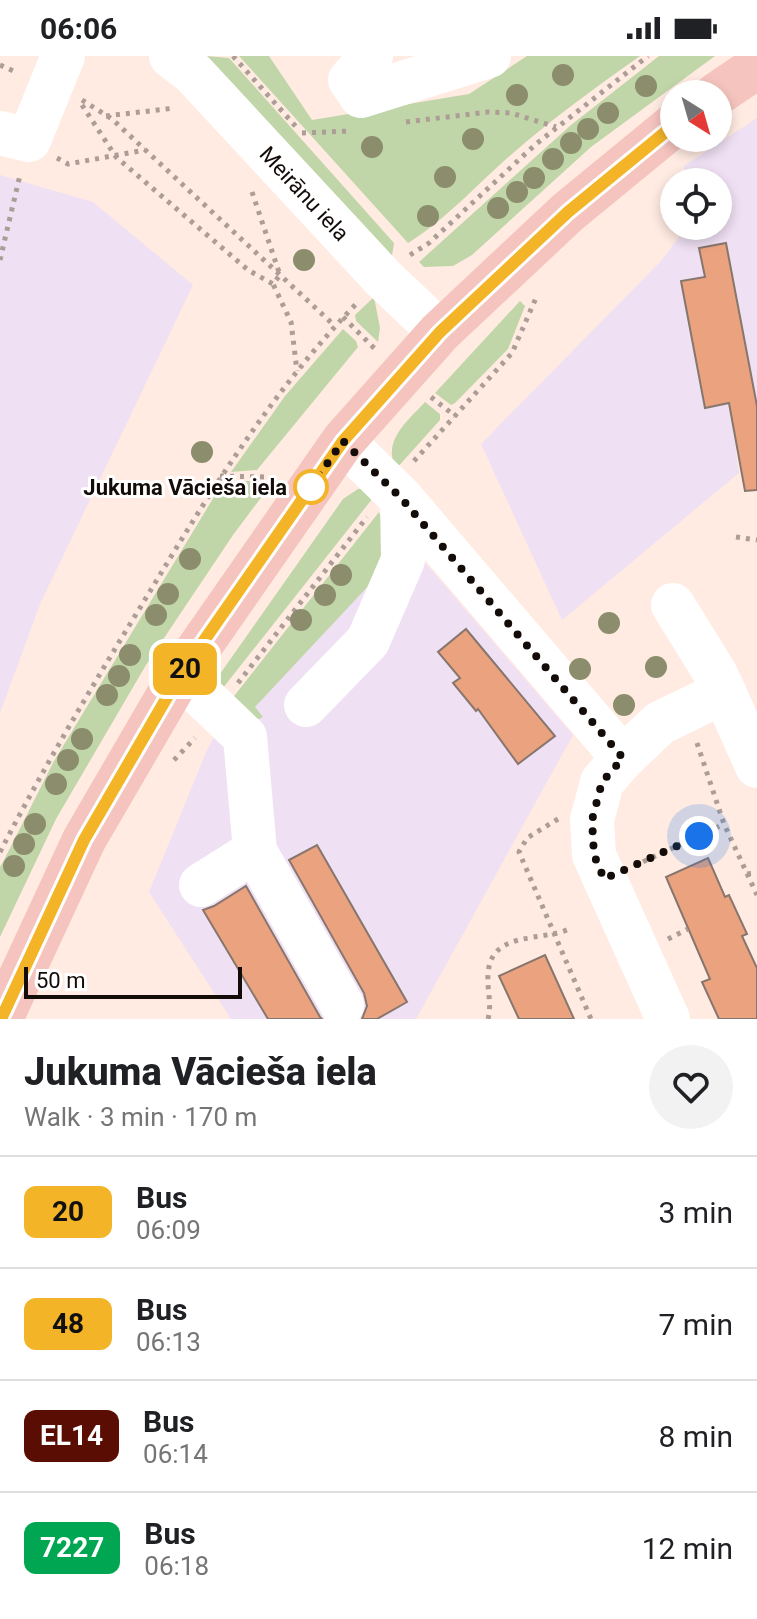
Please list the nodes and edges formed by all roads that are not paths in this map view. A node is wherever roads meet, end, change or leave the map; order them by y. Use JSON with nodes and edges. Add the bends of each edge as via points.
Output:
{"nodes":[{"id":1,"x":171,"y":56,"type":"edge"},
{"id":2,"x":371,"y":56,"type":"edge"},
{"id":3,"x":489,"y":56,"type":"edge"},
{"id":4,"x":757,"y":67,"type":"edge"},
{"id":5,"x":56,"y":72,"type":"edge"},
{"id":6,"x":732,"y":84,"type":"edge"},
{"id":7,"x":660,"y":136,"type":"edge"},
{"id":8,"x":16,"y":151,"type":"edge"},
{"id":9,"x":440,"y":332,"type":"junction"},
{"id":10,"x":343,"y":441,"type":"junction"},
{"id":11,"x":396,"y":493,"type":"junction"},
{"id":12,"x":673,"y":605,"type":"dead end"},
{"id":13,"x":180,"y":675,"type":"junction"},
{"id":14,"x":724,"y":692,"type":"junction"},
{"id":15,"x":306,"y":705,"type":"dead end"},
{"id":16,"x":623,"y":758,"type":"junction"},
{"id":17,"x":757,"y":766,"type":"edge"},
{"id":18,"x":255,"y":851,"type":"junction"},
{"id":19,"x":201,"y":885,"type":"dead end"},
{"id":20,"x":342,"y":1005,"type":"dead end"},
{"id":21,"x":1,"y":1019,"type":"edge"},
{"id":22,"x":668,"y":1019,"type":"edge"}],
"edges":[{"from":1,"to":9,"type":"street","name":"Meirānu iela"},
{"from":2,"to":3,"type":"street","via":[[350,80],[361,96]]},
{"from":4,"to":6,"type":"main road"},
{"from":5,"to":8,"type":"street"},
{"from":7,"to":9,"type":"main road","via":[[568,212]]},
{"from":9,"to":10,"type":"main road"},
{"from":10,"to":11,"type":"street"},
{"from":10,"to":13,"type":"main road"},
{"from":11,"to":15,"type":"street","via":[[403,560],[368,641]]},
{"from":11,"to":16,"type":"street"},
{"from":12,"to":14,"type":"street"},
{"from":13,"to":18,"type":"street","via":[[245,737]]},
{"from":13,"to":21,"type":"main road","via":[[84,840]]},
{"from":14,"to":16,"type":"street","via":[[660,723]]},
{"from":14,"to":17,"type":"street"},
{"from":16,"to":22,"type":"street","via":[[602,782],[592,820],[594,855]]},
{"from":18,"to":19,"type":"street"},
{"from":18,"to":20,"type":"street"}]}
